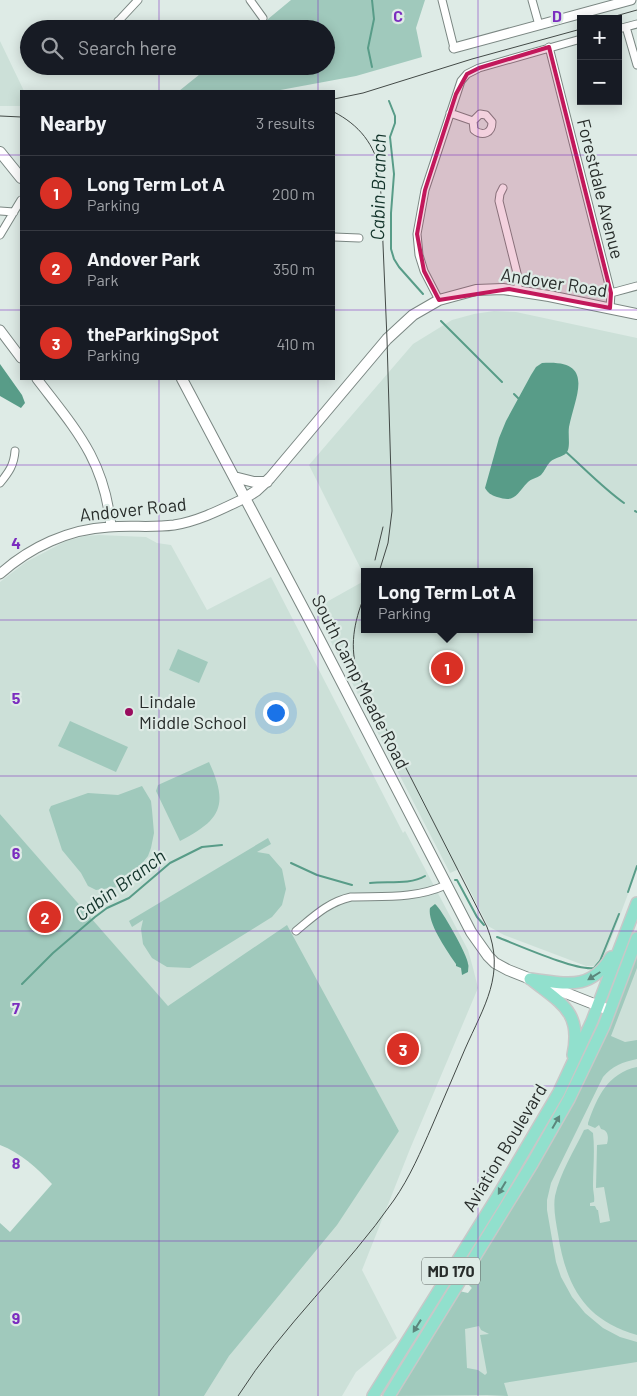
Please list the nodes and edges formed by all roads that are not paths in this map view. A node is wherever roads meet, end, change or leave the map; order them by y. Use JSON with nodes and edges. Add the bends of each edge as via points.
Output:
{"nodes":[{"id":1,"x":138,"y":0,"type":"edge"},
{"id":2,"x":250,"y":0,"type":"edge"},
{"id":3,"x":442,"y":0,"type":"edge"},
{"id":4,"x":532,"y":0,"type":"edge"},
{"id":5,"x":630,"y":0,"type":"edge"},
{"id":6,"x":620,"y":1,"type":"edge"},
{"id":7,"x":263,"y":18,"type":"dead end"},
{"id":8,"x":119,"y":20,"type":"edge"},
{"id":9,"x":637,"y":24,"type":"edge"},
{"id":10,"x":539,"y":25,"type":"junction"},
{"id":11,"x":626,"y":27,"type":"junction"},
{"id":12,"x":622,"y":28,"type":"edge"},
{"id":13,"x":577,"y":40,"type":"edge"},
{"id":14,"x":454,"y":48,"type":"joint"},
{"id":15,"x":549,"y":48,"type":"junction"},
{"id":16,"x":637,"y":65,"type":"edge"},
{"id":17,"x":450,"y":113,"type":"junction"},
{"id":18,"x":473,"y":120,"type":"dead end"},
{"id":19,"x":0,"y":152,"type":"edge"},
{"id":20,"x":20,"y":177,"type":"edge"},
{"id":21,"x":503,"y":188,"type":"dead end"},
{"id":22,"x":20,"y":202,"type":"edge"},
{"id":23,"x":0,"y":211,"type":"edge"},
{"id":24,"x":14,"y":212,"type":"junction"},
{"id":25,"x":0,"y":235,"type":"edge"},
{"id":26,"x":335,"y":237,"type":"edge"},
{"id":27,"x":359,"y":238,"type":"dead end"},
{"id":28,"x":637,"y":286,"type":"edge"},
{"id":29,"x":518,"y":290,"type":"junction"},
{"id":30,"x":611,"y":293,"type":"junction"},
{"id":31,"x":439,"y":300,"type":"junction"},
{"id":32,"x":610,"y":308,"type":"junction"},
{"id":33,"x":637,"y":314,"type":"edge"},
{"id":34,"x":0,"y":330,"type":"edge"},
{"id":35,"x":20,"y":357,"type":"edge"},
{"id":36,"x":38,"y":380,"type":"edge"},
{"id":37,"x":183,"y":380,"type":"edge"},
{"id":38,"x":15,"y":451,"type":"dead end"},
{"id":39,"x":234,"y":477,"type":"junction"},
{"id":40,"x":267,"y":482,"type":"junction"},
{"id":41,"x":0,"y":483,"type":"edge"},
{"id":42,"x":245,"y":498,"type":"junction"},
{"id":43,"x":111,"y":526,"type":"junction"},
{"id":44,"x":0,"y":574,"type":"edge"},
{"id":45,"x":446,"y":885,"type":"junction"},
{"id":46,"x":637,"y":903,"type":"edge"},
{"id":47,"x":630,"y":922,"type":"junction"},
{"id":48,"x":296,"y":931,"type":"dead end"},
{"id":49,"x":637,"y":938,"type":"edge"},
{"id":50,"x":530,"y":979,"type":"junction"},
{"id":51,"x":598,"y":1006,"type":"junction"},
{"id":52,"x":610,"y":1010,"type":"junction"},
{"id":53,"x":569,"y":1072,"type":"junction"},
{"id":54,"x":373,"y":1396,"type":"edge"},
{"id":55,"x":389,"y":1396,"type":"edge"}],
"edges":[{"from":1,"to":8,"type":"street"},
{"from":2,"to":7,"type":"street"},
{"from":3,"to":14,"type":"street"},
{"from":4,"to":10,"type":"street"},
{"from":5,"to":6,"type":"street"},
{"from":6,"to":10,"type":"street"},
{"from":9,"to":11,"type":"street"},
{"from":10,"to":14,"type":"street"},
{"from":11,"to":12,"type":"street"},
{"from":11,"to":16,"type":"street"},
{"from":13,"to":15,"type":"street"},
{"from":15,"to":17,"type":"street","via":[[468,74],[461,82]]},
{"from":15,"to":30,"type":"street","name":"Forestdale Avenue"},
{"from":17,"to":18,"type":"street"},
{"from":17,"to":31,"type":"street","via":[[425,190],[417,234],[424,271]]},
{"from":19,"to":20,"type":"main road"},
{"from":21,"to":29,"type":"street","via":[[499,202],[518,277]]},
{"from":22,"to":24,"type":"street"},
{"from":23,"to":24,"type":"street"},
{"from":24,"to":25,"type":"street"},
{"from":26,"to":27,"type":"street"},
{"from":28,"to":30,"type":"street"},
{"from":29,"to":31,"type":"main road","name":"Andover Road","via":[[483,289]]},
{"from":29,"to":32,"type":"main road","name":"Andover Road"},
{"from":30,"to":32,"type":"street","name":"Forestdale Avenue"},
{"from":31,"to":40,"type":"main road","name":"Andover Road","via":[[413,315],[387,339]]},
{"from":32,"to":33,"type":"main road","name":"Andover Road"},
{"from":34,"to":35,"type":"street"},
{"from":36,"to":43,"type":"street","via":[[89,449],[103,484]]},
{"from":37,"to":39,"type":"main road","name":"South Camp Meade Road","number":"MD 170"},
{"from":38,"to":41,"type":"street","via":[[11,470]]},
{"from":39,"to":40,"type":"main road"},
{"from":39,"to":42,"type":"main road","name":"South Camp Meade Road","number":"MD 170"},
{"from":40,"to":42,"type":"main road","name":"Andover Road"},
{"from":42,"to":43,"type":"street","name":"Andover Road","via":[[211,514],[175,525]]},
{"from":42,"to":45,"type":"main road","name":"South Camp Meade Road","number":"MD 170"},
{"from":43,"to":44,"type":"street","name":"Andover Road","via":[[74,532],[52,540]]},
{"from":45,"to":48,"type":"street","via":[[415,895],[340,899]]},
{"from":45,"to":50,"type":"main road","name":"South Camp Meade Road","number":"MD 170","via":[[488,956],[499,965]]},
{"from":46,"to":47,"type":"main road","name":"Aviation Boulevard"},
{"from":47,"to":50,"type":"main road","one_way":true,"via":[[605,968],[591,979],[573,984]]},
{"from":47,"to":51,"type":"main road","name":"Aviation Boulevard"},
{"from":49,"to":52,"type":"main road","name":"Aviation Boulevard"},
{"from":50,"to":51,"type":"main road","number":"MD 170"},
{"from":50,"to":53,"type":"main road","number":"MD 170","via":[[563,1005],[572,1017],[576,1038]]},
{"from":51,"to":52,"type":"main road","number":"MD 170"},
{"from":51,"to":53,"type":"main road","name":"Aviation Boulevard"},
{"from":55,"to":52,"type":"main road","name":"Aviation Boulevard","number":"MD 170","one_way":true,"via":[[552,1129],[585,1068]]},
{"from":53,"to":54,"type":"main road","name":"Aviation Boulevard","number":"MD 170","one_way":true,"via":[[500,1192]]}]}
